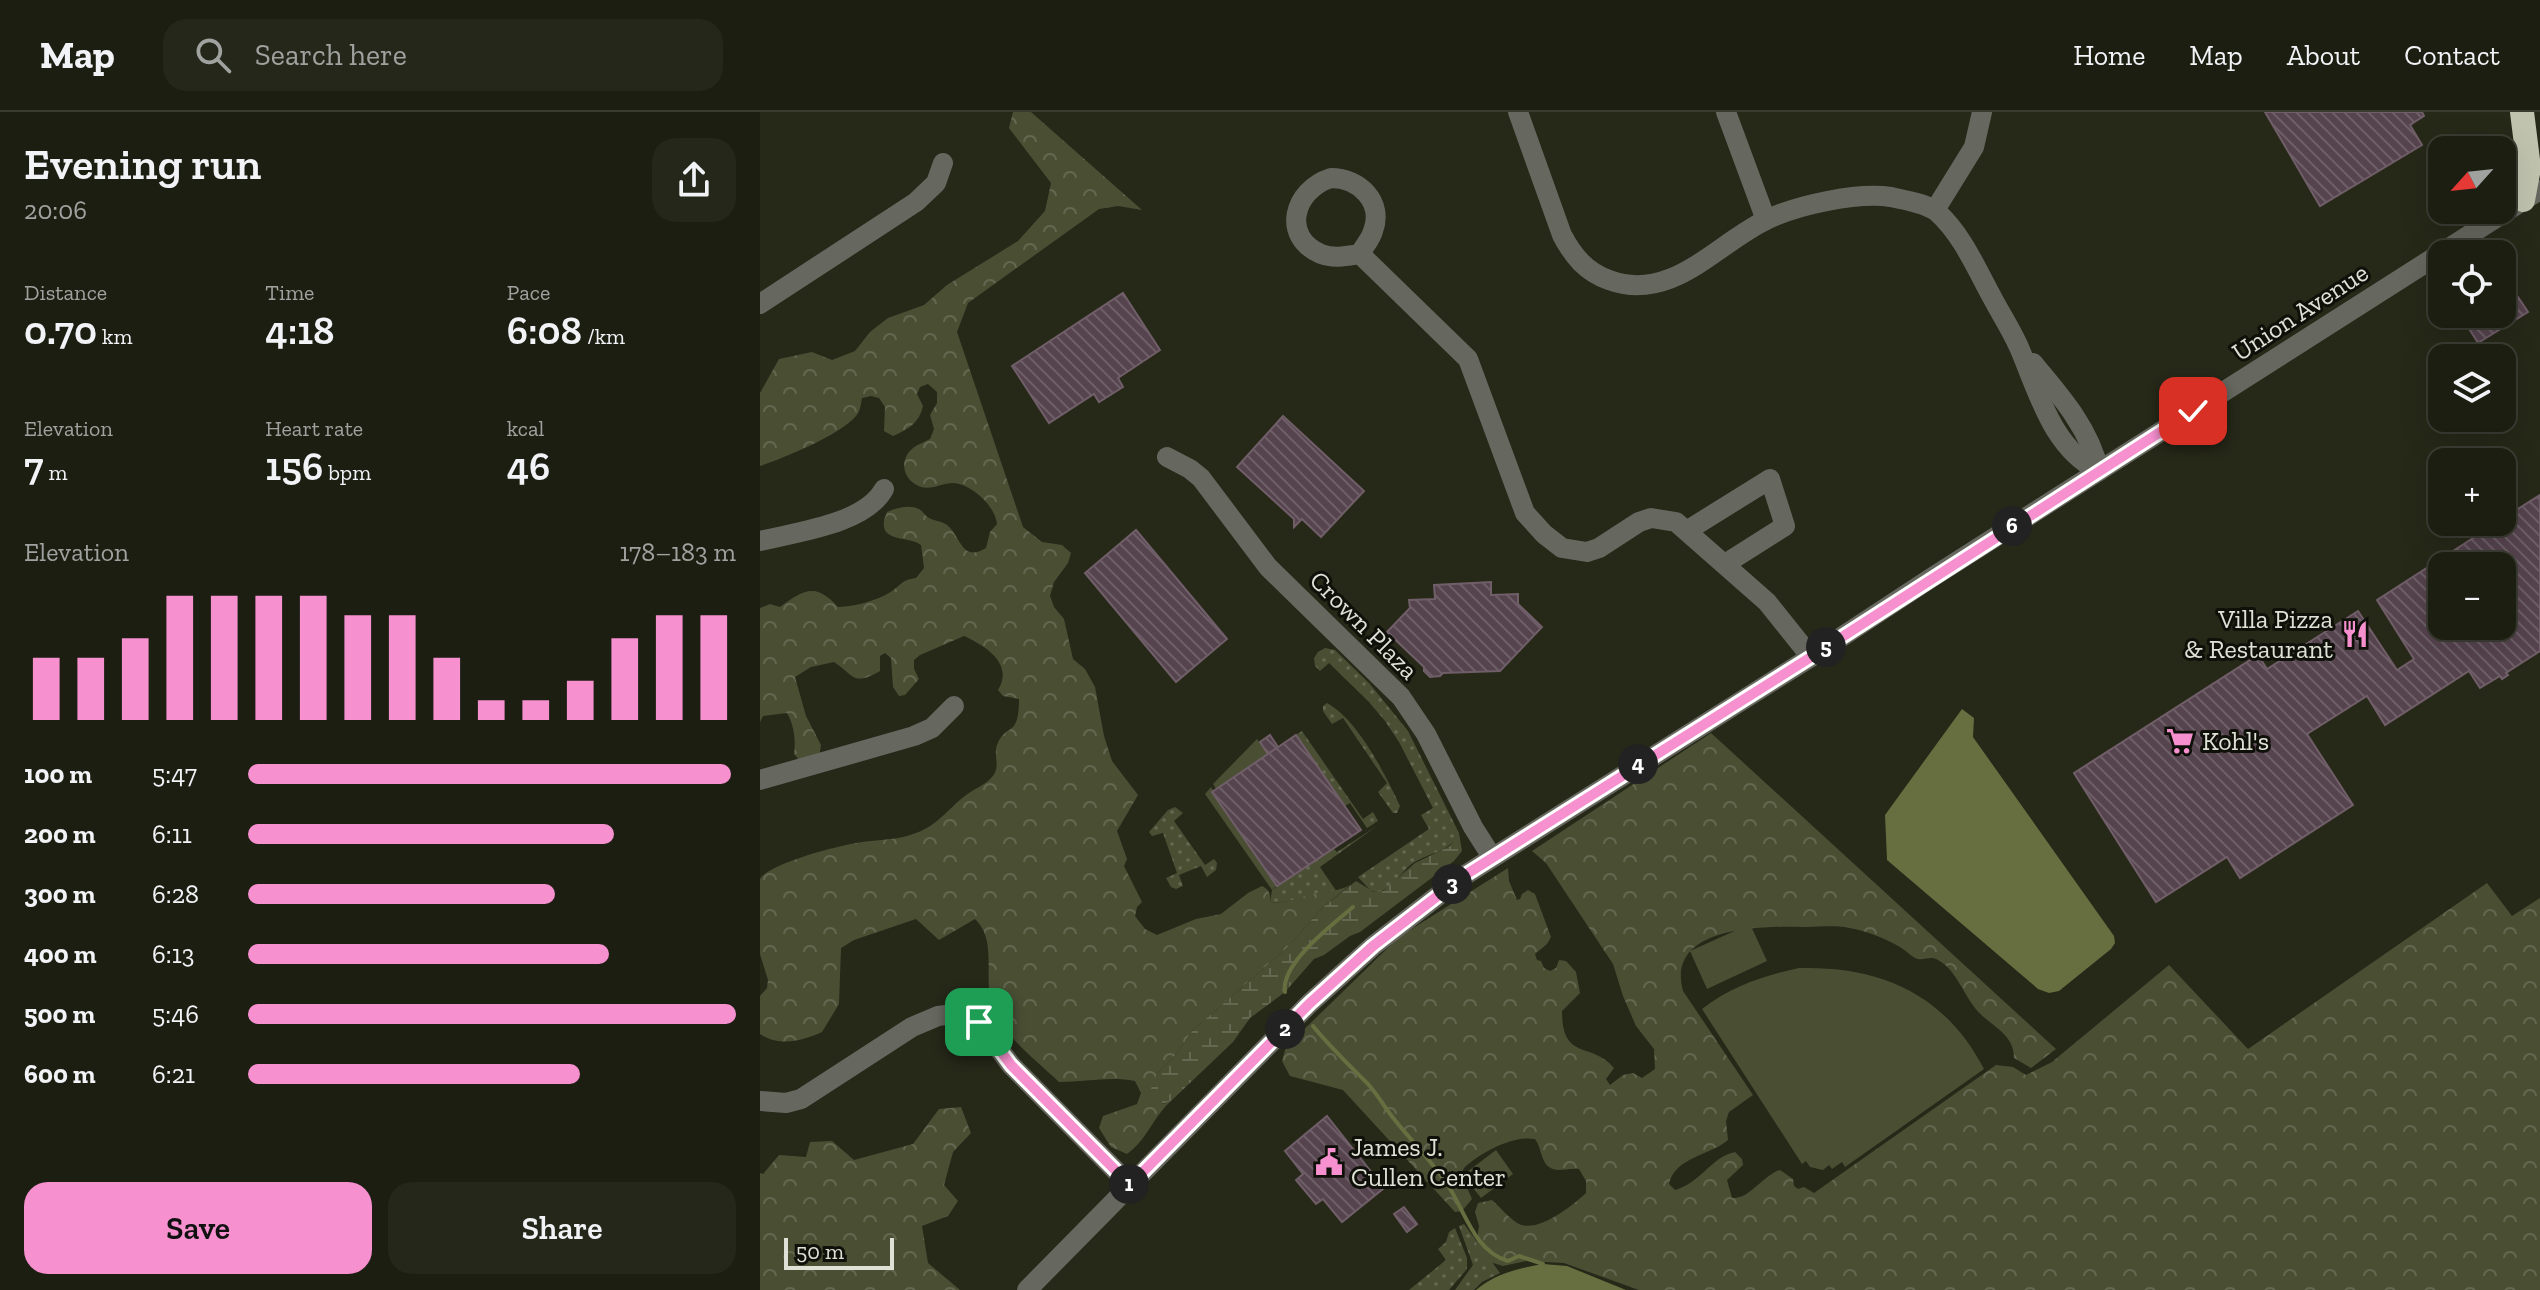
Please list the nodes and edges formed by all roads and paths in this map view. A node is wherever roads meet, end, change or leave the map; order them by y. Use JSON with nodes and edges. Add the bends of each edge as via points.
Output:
{"nodes":[{"id":1,"x":1518,"y":112,"type":"edge"},
{"id":2,"x":1726,"y":112,"type":"edge"},
{"id":3,"x":1982,"y":112,"type":"edge"},
{"id":4,"x":2522,"y":112,"type":"edge"},
{"id":5,"x":2533,"y":157,"type":"edge"},
{"id":6,"x":943,"y":163,"type":"dead end"},
{"id":7,"x":2532,"y":195,"type":"edge"},
{"id":8,"x":1935,"y":210,"type":"junction"},
{"id":9,"x":1766,"y":220,"type":"junction"},
{"id":10,"x":1360,"y":254,"type":"dead end"},
{"id":11,"x":760,"y":304,"type":"edge"},
{"id":12,"x":1167,"y":457,"type":"dead end"},
{"id":13,"x":2099,"y":471,"type":"junction"},
{"id":14,"x":884,"y":489,"type":"dead end"},
{"id":15,"x":1688,"y":530,"type":"junction"},
{"id":16,"x":760,"y":541,"type":"edge"},
{"id":17,"x":1725,"y":564,"type":"junction"},
{"id":18,"x":1811,"y":657,"type":"junction"},
{"id":19,"x":954,"y":706,"type":"dead end"},
{"id":20,"x":760,"y":780,"type":"edge"},
{"id":21,"x":1492,"y":857,"type":"junction"},
{"id":22,"x":760,"y":1101,"type":"edge"},
{"id":23,"x":1130,"y":1185,"type":"junction"},
{"id":24,"x":1027,"y":1290,"type":"edge"}],
"edges":[{"from":1,"to":9,"type":"street","via":[[1562,235],[1577,260],[1601,278],[1634,286],[1671,280]]},
{"from":2,"to":9,"type":"street"},
{"from":3,"to":8,"type":"street","via":[[1974,147]]},
{"from":4,"to":5,"type":"highway"},
{"from":5,"to":7,"type":"highway"},
{"from":6,"to":11,"type":"street","via":[[936,183],[916,202]]},
{"from":7,"to":13,"type":"street","name":"Union Avenue"},
{"from":8,"to":9,"type":"street","via":[[1865,197],[1807,206]]},
{"from":8,"to":13,"type":"street","via":[[1962,243],[2070,452]]},
{"from":10,"to":15,"type":"street","via":[[1468,359],[1525,513],[1544,534],[1562,548],[1587,552],[1651,518]]},
{"from":12,"to":21,"type":"street","name":"Crown Plaza","via":[[1201,478],[1268,567],[1401,697]]},
{"from":13,"to":18,"type":"street","name":"Union Avenue"},
{"from":14,"to":16,"type":"street","via":[[872,505],[851,517]]},
{"from":15,"to":17,"type":"street"},
{"from":15,"to":17,"type":"street","via":[[1770,479],[1785,526]]},
{"from":17,"to":18,"type":"street","via":[[1774,610]]},
{"from":18,"to":21,"type":"street","name":"Union Avenue"},
{"from":19,"to":20,"type":"street","via":[[926,732]]},
{"from":21,"to":23,"type":"street","name":"Union Avenue","via":[[1373,946]]},
{"from":22,"to":23,"type":"street","via":[[801,1099],[912,1027],[961,1013],[979,1022],[1011,1065]]},
{"from":23,"to":24,"type":"street","name":"Union Avenue"}]}
